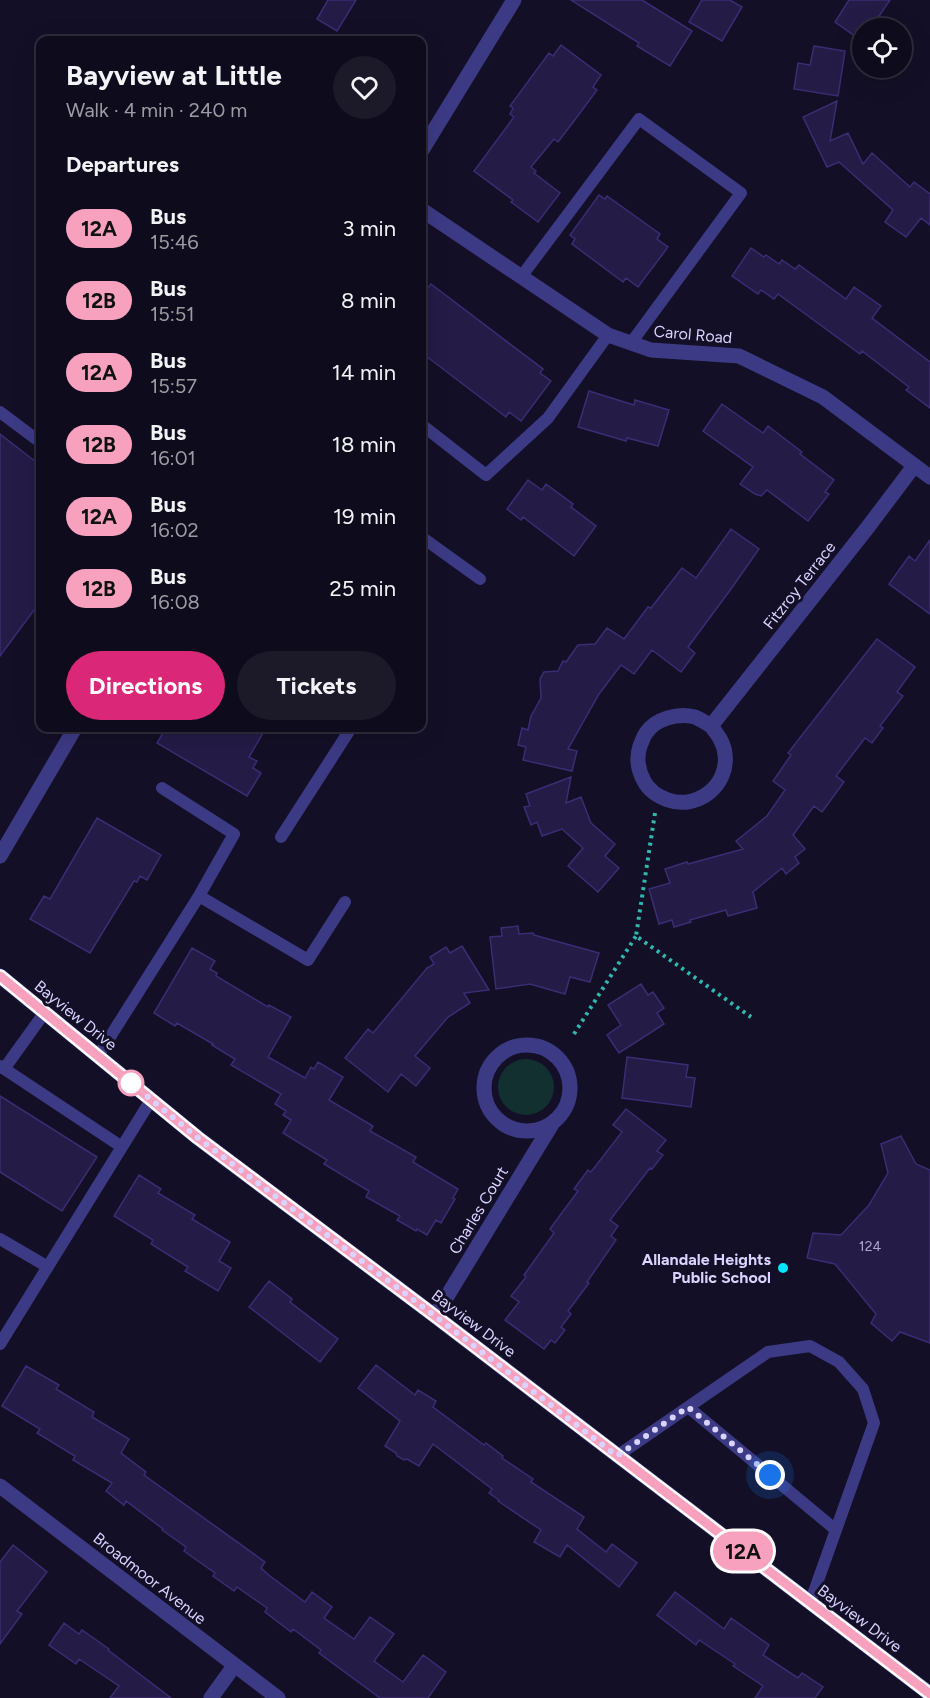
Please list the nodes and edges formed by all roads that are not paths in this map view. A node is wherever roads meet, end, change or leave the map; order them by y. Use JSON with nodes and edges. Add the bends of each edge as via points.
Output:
{"nodes":[{"id":1,"x":514,"y":0,"type":"edge"},
{"id":2,"x":426,"y":143,"type":"edge"},
{"id":3,"x":426,"y":213,"type":"edge"},
{"id":4,"x":521,"y":277,"type":"junction"},
{"id":5,"x":608,"y":335,"type":"junction"},
{"id":6,"x":631,"y":343,"type":"junction"},
{"id":7,"x":0,"y":412,"type":"edge"},
{"id":8,"x":426,"y":428,"type":"edge"},
{"id":9,"x":36,"y":439,"type":"edge"},
{"id":10,"x":914,"y":466,"type":"junction"},
{"id":11,"x":930,"y":477,"type":"edge"},
{"id":12,"x":426,"y":540,"type":"edge"},
{"id":13,"x":480,"y":579,"type":"dead end"},
{"id":14,"x":711,"y":726,"type":"junction"},
{"id":15,"x":73,"y":732,"type":"edge"},
{"id":16,"x":348,"y":732,"type":"edge"},
{"id":17,"x":162,"y":788,"type":"dead end"},
{"id":18,"x":281,"y":837,"type":"dead end"},
{"id":19,"x":0,"y":856,"type":"edge"},
{"id":20,"x":199,"y":896,"type":"junction"},
{"id":21,"x":345,"y":902,"type":"dead end"},
{"id":22,"x":0,"y":976,"type":"edge"},
{"id":23,"x":45,"y":1012,"type":"junction"},
{"id":24,"x":98,"y":1056,"type":"junction"},
{"id":25,"x":2,"y":1068,"type":"edge"},
{"id":26,"x":151,"y":1100,"type":"junction"},
{"id":27,"x":552,"y":1124,"type":"junction"},
{"id":28,"x":122,"y":1148,"type":"junction"},
{"id":29,"x":0,"y":1239,"type":"edge"},
{"id":30,"x":48,"y":1267,"type":"junction"},
{"id":31,"x":435,"y":1316,"type":"junction"},
{"id":32,"x":0,"y":1344,"type":"edge"},
{"id":33,"x":688,"y":1407,"type":"junction"},
{"id":34,"x":617,"y":1456,"type":"junction"},
{"id":35,"x":0,"y":1485,"type":"edge"},
{"id":36,"x":836,"y":1530,"type":"junction"},
{"id":37,"x":810,"y":1602,"type":"junction"},
{"id":38,"x":234,"y":1666,"type":"junction"},
{"id":39,"x":930,"y":1694,"type":"edge"},
{"id":40,"x":211,"y":1698,"type":"edge"},
{"id":41,"x":278,"y":1698,"type":"edge"}],
"edges":[{"from":1,"to":2,"type":"street"},
{"from":3,"to":4,"type":"street","name":"Carol Road"},
{"from":4,"to":5,"type":"street","name":"Carol Road"},
{"from":4,"to":6,"type":"lane","via":[[639,119],[741,193]]},
{"from":5,"to":6,"type":"street","name":"Carol Road"},
{"from":5,"to":8,"type":"lane","via":[[548,417],[486,475]]},
{"from":6,"to":10,"type":"street","name":"Carol Road","via":[[651,350],[739,356],[823,397]]},
{"from":7,"to":9,"type":"lane"},
{"from":10,"to":11,"type":"street","name":"Carol Road"},
{"from":10,"to":14,"type":"street","name":"Fitzroy Terrace"},
{"from":12,"to":13,"type":"lane"},
{"from":14,"to":14,"type":"street","via":[[726,755],[722,776],[712,791],[695,801],[678,803],[657,796],[647,787],[639,771],[638,753],[645,734],[658,722],[678,715]]},
{"from":15,"to":19,"type":"street"},
{"from":16,"to":18,"type":"lane"},
{"from":17,"to":20,"type":"lane","via":[[234,834]]},
{"from":20,"to":21,"type":"lane","via":[[308,960]]},
{"from":20,"to":24,"type":"lane"},
{"from":22,"to":23,"type":"street","name":"Bayview Drive"},
{"from":23,"to":24,"type":"street","name":"Bayview Drive"},
{"from":23,"to":25,"type":"lane"},
{"from":24,"to":26,"type":"street","name":"Bayview Drive"},
{"from":25,"to":28,"type":"lane"},
{"from":26,"to":28,"type":"lane"},
{"from":26,"to":31,"type":"street","name":"Bayview Drive"},
{"from":27,"to":27,"type":"street","name":"Charles Court","via":[[568,1101],[570,1086],[560,1060],[549,1051],[521,1045],[495,1058],[484,1083],[489,1111],[499,1122],[525,1132]]},
{"from":27,"to":31,"type":"street","name":"Charles Court"},
{"from":28,"to":30,"type":"lane"},
{"from":29,"to":30,"type":"lane"},
{"from":30,"to":32,"type":"lane"},
{"from":31,"to":34,"type":"street","name":"Bayview Drive"},
{"from":33,"to":34,"type":"lane"},
{"from":33,"to":36,"type":"lane"},
{"from":33,"to":36,"type":"lane","via":[[768,1352],[810,1346],[839,1362],[863,1389],[874,1423]]},
{"from":34,"to":37,"type":"street","name":"Bayview Drive"},
{"from":35,"to":38,"type":"street","name":"Broadmoor Avenue"},
{"from":36,"to":37,"type":"lane"},
{"from":37,"to":39,"type":"street","name":"Bayview Drive"},
{"from":38,"to":40,"type":"street"},
{"from":38,"to":41,"type":"street","name":"Broadmoor Avenue"}]}
